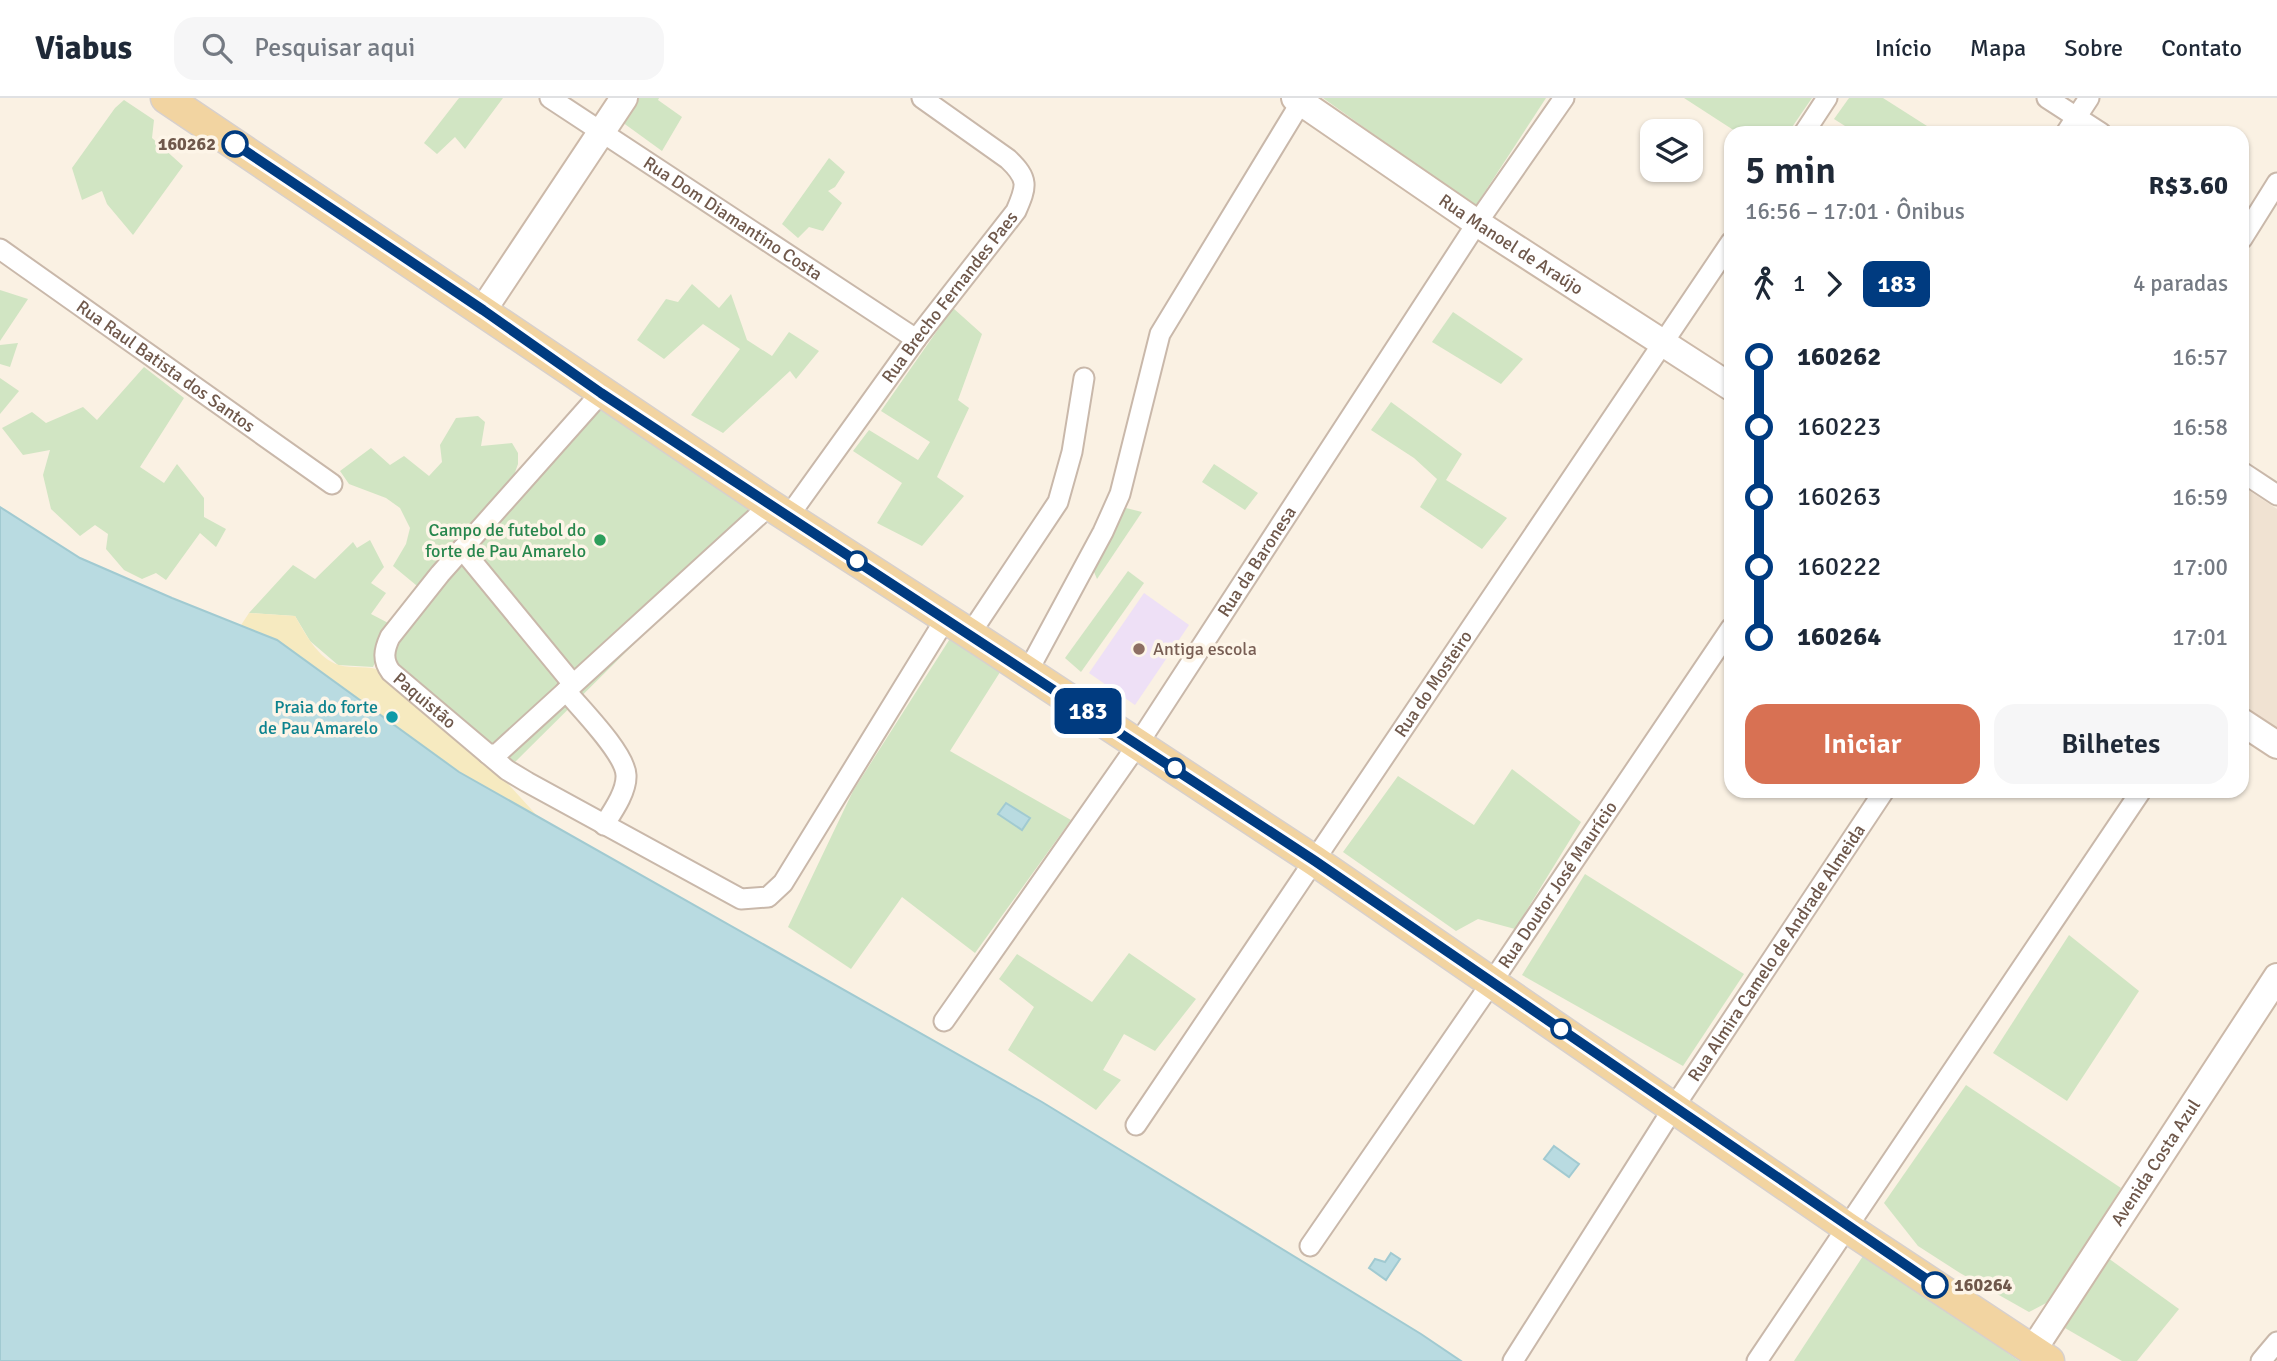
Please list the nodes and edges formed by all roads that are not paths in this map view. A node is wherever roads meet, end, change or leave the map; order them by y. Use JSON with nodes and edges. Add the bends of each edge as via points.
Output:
{"nodes":[{"id":1,"x":166,"y":98,"type":"edge"},
{"id":2,"x":551,"y":98,"type":"edge"},
{"id":3,"x":624,"y":98,"type":"edge"},
{"id":4,"x":922,"y":98,"type":"edge"},
{"id":5,"x":1564,"y":98,"type":"edge"},
{"id":6,"x":1827,"y":98,"type":"edge"},
{"id":7,"x":2047,"y":98,"type":"edge"},
{"id":8,"x":2089,"y":98,"type":"edge"},
{"id":9,"x":1298,"y":100,"type":"edge"},
{"id":10,"x":2071,"y":125,"type":"edge"},
{"id":11,"x":1809,"y":126,"type":"edge"},
{"id":12,"x":600,"y":133,"type":"junction"},
{"id":13,"x":2277,"y":183,"type":"edge"},
{"id":14,"x":2249,"y":221,"type":"edge"},
{"id":15,"x":1477,"y":223,"type":"junction"},
{"id":16,"x":0,"y":249,"type":"edge"},
{"id":17,"x":1724,"y":253,"type":"edge"},
{"id":18,"x":483,"y":310,"type":"junction"},
{"id":19,"x":916,"y":340,"type":"junction"},
{"id":20,"x":1664,"y":343,"type":"junction"},
{"id":21,"x":1084,"y":377,"type":"dead end"},
{"id":22,"x":1724,"y":382,"type":"edge"},
{"id":23,"x":601,"y":393,"type":"junction"},
{"id":24,"x":2249,"y":477,"type":"edge"},
{"id":25,"x":332,"y":484,"type":"dead end"},
{"id":26,"x":2277,"y":495,"type":"edge"},
{"id":27,"x":779,"y":511,"type":"junction"},
{"id":28,"x":462,"y":549,"type":"junction"},
{"id":29,"x":958,"y":626,"type":"junction"},
{"id":30,"x":1724,"y":638,"type":"edge"},
{"id":31,"x":1028,"y":671,"type":"junction"},
{"id":32,"x":569,"y":687,"type":"junction"},
{"id":33,"x":2249,"y":727,"type":"edge"},
{"id":34,"x":1138,"y":744,"type":"junction"},
{"id":35,"x":2277,"y":746,"type":"edge"},
{"id":36,"x":488,"y":754,"type":"junction"},
{"id":37,"x":1879,"y":798,"type":"edge"},
{"id":38,"x":2136,"y":798,"type":"edge"},
{"id":39,"x":604,"y":825,"type":"junction"},
{"id":40,"x":1315,"y":861,"type":"junction"},
{"id":41,"x":2277,"y":976,"type":"edge"},
{"id":42,"x":1492,"y":982,"type":"junction"},
{"id":43,"x":944,"y":1021,"type":"dead end"},
{"id":44,"x":1674,"y":1107,"type":"junction"},
{"id":45,"x":1136,"y":1125,"type":"dead end"},
{"id":46,"x":1848,"y":1227,"type":"junction"},
{"id":47,"x":1310,"y":1245,"type":"dead end"},
{"id":48,"x":2277,"y":1342,"type":"edge"},
{"id":49,"x":2041,"y":1355,"type":"edge"},
{"id":50,"x":1513,"y":1361,"type":"edge"},
{"id":51,"x":1757,"y":1361,"type":"edge"},
{"id":52,"x":2261,"y":1361,"type":"edge"}],
"edges":[{"from":1,"to":18,"type":"main road"},
{"from":2,"to":12,"type":"street","name":"Rua Dom Diamantino Costa"},
{"from":3,"to":12,"type":"street"},
{"from":4,"to":19,"type":"street","name":"Rua Brecho Fernandes Paes","via":[[1008,159],[1025,179],[1016,211]]},
{"from":5,"to":15,"type":"street","name":"Rua da Baronesa"},
{"from":6,"to":11,"type":"street"},
{"from":7,"to":10,"type":"street"},
{"from":8,"to":10,"type":"street"},
{"from":9,"to":15,"type":"street","name":"Rua Manoel de Araújo"},
{"from":9,"to":31,"type":"street","via":[[1160,334],[1120,494]]},
{"from":12,"to":18,"type":"street"},
{"from":12,"to":19,"type":"street","name":"Rua Dom Diamantino Costa"},
{"from":13,"to":14,"type":"street"},
{"from":15,"to":20,"type":"street","name":"Rua Manoel de Araújo"},
{"from":15,"to":34,"type":"street","name":"Rua da Baronesa"},
{"from":16,"to":25,"type":"street","name":"Rua Raul Batista dos Santos"},
{"from":17,"to":20,"type":"street","name":"Rua do Mosteiro"},
{"from":18,"to":23,"type":"main road"},
{"from":19,"to":27,"type":"street","name":"Rua Brecho Fernandes Paes"},
{"from":20,"to":22,"type":"street","name":"Rua Manoel de Araújo"},
{"from":20,"to":40,"type":"street","name":"Rua do Mosteiro"},
{"from":21,"to":29,"type":"street","via":[[1072,453],[1058,502]]},
{"from":23,"to":27,"type":"main road"},
{"from":23,"to":28,"type":"street","name":"Paquistão"},
{"from":24,"to":26,"type":"street"},
{"from":27,"to":29,"type":"main road"},
{"from":27,"to":32,"type":"street"},
{"from":28,"to":32,"type":"street"},
{"from":28,"to":36,"type":"street","name":"Paquistão","via":[[390,637],[384,658],[391,672]]},
{"from":29,"to":31,"type":"main road"},
{"from":29,"to":39,"type":"street","name":"Paquistão","via":[[783,883],[768,897],[741,899]]},
{"from":30,"to":42,"type":"street","name":"Rua Doutor José Maurício"},
{"from":31,"to":34,"type":"main road"},
{"from":32,"to":36,"type":"street","via":[[497,754]]},
{"from":32,"to":39,"type":"street","via":[[621,759],[626,775]]},
{"from":33,"to":35,"type":"street"},
{"from":34,"to":40,"type":"main road"},
{"from":34,"to":43,"type":"street","name":"Rua da Baronesa"},
{"from":36,"to":39,"type":"street","name":"Paquistão","via":[[517,776]]},
{"from":37,"to":44,"type":"street","name":"Rua Almira Camelo de Andrade Almeida"},
{"from":38,"to":46,"type":"street"},
{"from":40,"to":42,"type":"main road"},
{"from":40,"to":45,"type":"street","name":"Rua do Mosteiro"},
{"from":41,"to":49,"type":"street","name":"Avenida Costa Azul"},
{"from":42,"to":44,"type":"main road"},
{"from":42,"to":47,"type":"street","name":"Rua Doutor José Maurício"},
{"from":44,"to":46,"type":"main road"},
{"from":44,"to":50,"type":"street","name":"Rua Almira Camelo de Andrade Almeida"},
{"from":46,"to":49,"type":"main road"},
{"from":46,"to":51,"type":"street"},
{"from":48,"to":52,"type":"street"}]}
